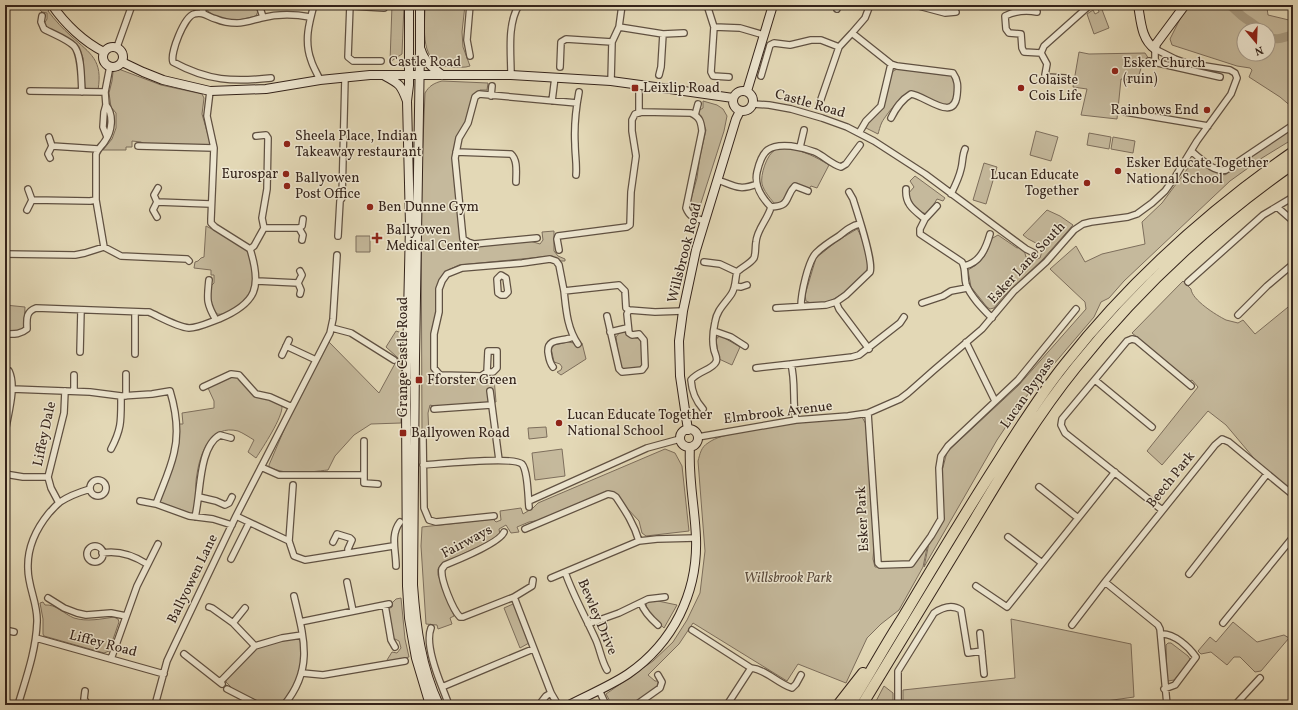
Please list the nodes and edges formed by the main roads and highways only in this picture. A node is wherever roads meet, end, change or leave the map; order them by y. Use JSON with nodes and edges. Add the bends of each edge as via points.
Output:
{"nodes":[{"id":1,"x":1293,"y":152,"type":"edge"},
{"id":2,"x":1293,"y":164,"type":"edge"},
{"id":3,"x":900,"y":620,"type":"junction"},
{"id":4,"x":891,"y":658,"type":"junction"},
{"id":5,"x":838,"y":705,"type":"edge"},
{"id":6,"x":850,"y":705,"type":"edge"},
{"id":7,"x":862,"y":705,"type":"edge"},
{"id":8,"x":866,"y":705,"type":"edge"}],
"edges":[{"from":1,"to":3,"type":"highway","name":"Lucan Bypass","via":[[1239,190],[1193,229],[1125,294],[1098,324],[1034,405]]},
{"from":2,"to":4,"type":"highway","name":"Lucan Bypass","via":[[1220,219],[1166,267],[1132,300],[1075,367],[998,480]]},
{"from":3,"to":5,"type":"highway"},
{"from":3,"to":6,"type":"highway","name":"Lucan Bypass"},
{"from":4,"to":7,"type":"highway","name":"Lucan Bypass"},
{"from":4,"to":8,"type":"highway"}]}
